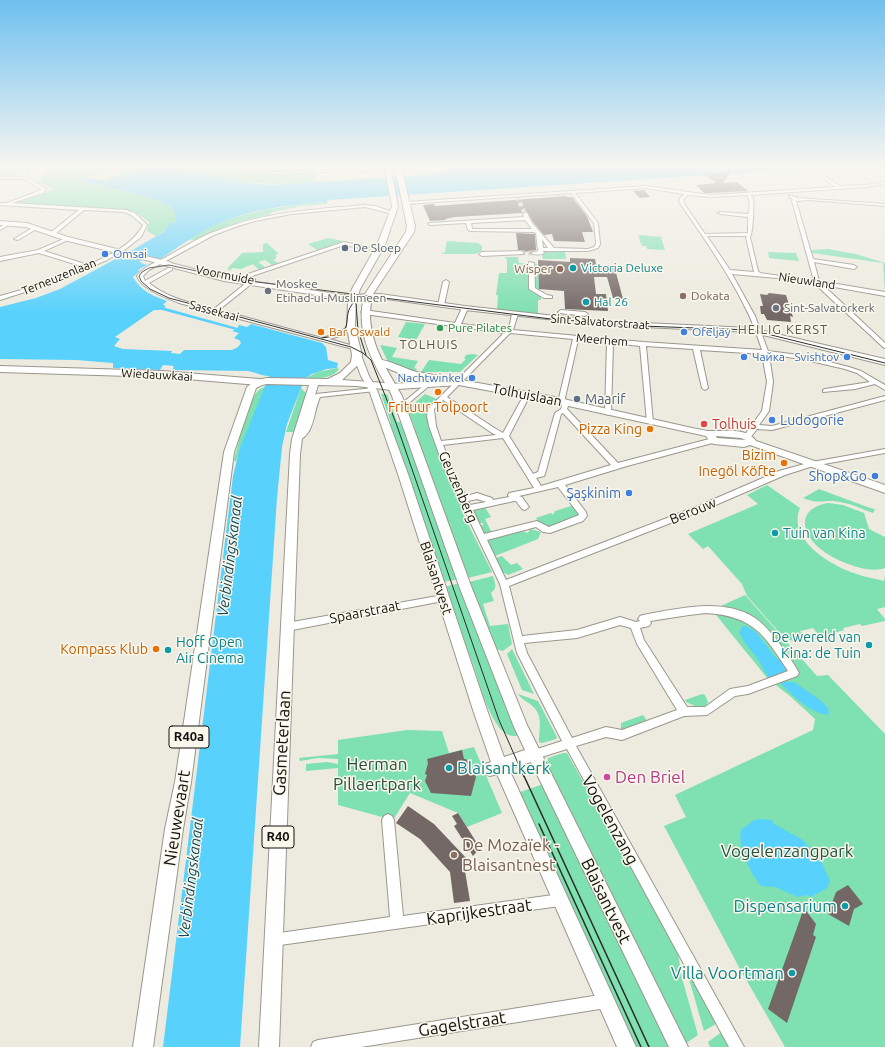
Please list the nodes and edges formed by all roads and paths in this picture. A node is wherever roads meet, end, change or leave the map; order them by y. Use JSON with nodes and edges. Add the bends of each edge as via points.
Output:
{"nodes":[{"id":1,"x":76,"y":215,"type":"edge"},
{"id":2,"x":133,"y":215,"type":"edge"},
{"id":3,"x":276,"y":215,"type":"edge"},
{"id":4,"x":391,"y":215,"type":"edge"},
{"id":5,"x":405,"y":215,"type":"edge"},
{"id":6,"x":590,"y":215,"type":"edge"},
{"id":7,"x":690,"y":215,"type":"edge"},
{"id":8,"x":739,"y":215,"type":"edge"},
{"id":9,"x":798,"y":215,"type":"edge"},
{"id":10,"x":750,"y":216,"type":"joint"},
{"id":11,"x":468,"y":221,"type":"junction"},
{"id":12,"x":0,"y":223,"type":"edge"},
{"id":13,"x":10,"y":223,"type":"junction"},
{"id":14,"x":430,"y":224,"type":"dead end"},
{"id":15,"x":388,"y":225,"type":"junction"},
{"id":16,"x":405,"y":226,"type":"junction"},
{"id":17,"x":36,"y":228,"type":"junction"},
{"id":18,"x":0,"y":229,"type":"edge"},
{"id":19,"x":537,"y":231,"type":"junction"},
{"id":20,"x":52,"y":234,"type":"junction"},
{"id":21,"x":750,"y":234,"type":"junction"},
{"id":22,"x":705,"y":235,"type":"junction"},
{"id":23,"x":66,"y":238,"type":"junction"},
{"id":24,"x":16,"y":239,"type":"dead end"},
{"id":25,"x":540,"y":249,"type":"junction"},
{"id":26,"x":552,"y":249,"type":"junction"},
{"id":27,"x":378,"y":250,"type":"junction"},
{"id":28,"x":39,"y":251,"type":"junction"},
{"id":29,"x":117,"y":252,"type":"junction"},
{"id":30,"x":521,"y":253,"type":"tunnel mouth"},
{"id":31,"x":534,"y":253,"type":"tunnel mouth"},
{"id":32,"x":482,"y":254,"type":"dead end"},
{"id":33,"x":0,"y":258,"type":"edge"},
{"id":34,"x":811,"y":260,"type":"junction"},
{"id":35,"x":160,"y":262,"type":"junction"},
{"id":36,"x":531,"y":264,"type":"dead end"},
{"id":37,"x":89,"y":267,"type":"junction"},
{"id":38,"x":854,"y":267,"type":"dead end"},
{"id":39,"x":170,"y":269,"type":"dead end"},
{"id":40,"x":729,"y":272,"type":"junction"},
{"id":41,"x":758,"y":274,"type":"junction"},
{"id":42,"x":250,"y":281,"type":"junction"},
{"id":43,"x":446,"y":282,"type":"dead end"},
{"id":44,"x":145,"y":283,"type":"junction"},
{"id":45,"x":817,"y":283,"type":"junction"},
{"id":46,"x":885,"y":294,"type":"edge"},
{"id":47,"x":355,"y":296,"type":"junction"},
{"id":48,"x":550,"y":297,"type":"dead end"},
{"id":49,"x":0,"y":298,"type":"edge"},
{"id":50,"x":367,"y":302,"type":"junction"},
{"id":51,"x":441,"y":305,"type":"junction"},
{"id":52,"x":465,"y":308,"type":"junction"},
{"id":53,"x":215,"y":311,"type":"junction"},
{"id":54,"x":561,"y":312,"type":"dead end"},
{"id":55,"x":515,"y":314,"type":"junction"},
{"id":56,"x":585,"y":314,"type":"dead end"},
{"id":57,"x":457,"y":325,"type":"junction"},
{"id":58,"x":351,"y":327,"type":"junction"},
{"id":59,"x":507,"y":331,"type":"junction"},
{"id":60,"x":759,"y":331,"type":"junction"},
{"id":61,"x":576,"y":337,"type":"junction"},
{"id":62,"x":322,"y":339,"type":"junction"},
{"id":63,"x":610,"y":341,"type":"junction"},
{"id":64,"x":643,"y":344,"type":"junction"},
{"id":65,"x":885,"y":346,"type":"edge"},
{"id":66,"x":696,"y":347,"type":"junction"},
{"id":67,"x":356,"y":352,"type":"junction"},
{"id":68,"x":765,"y":352,"type":"junction"},
{"id":69,"x":380,"y":362,"type":"junction"},
{"id":70,"x":885,"y":362,"type":"edge"},
{"id":71,"x":0,"y":369,"type":"edge"},
{"id":72,"x":263,"y":381,"type":"junction"},
{"id":73,"x":432,"y":381,"type":"junction"},
{"id":74,"x":460,"y":382,"type":"junction"},
{"id":75,"x":877,"y":382,"type":"junction"},
{"id":76,"x":309,"y":383,"type":"junction"},
{"id":77,"x":328,"y":383,"type":"junction"},
{"id":78,"x":390,"y":385,"type":"junction"},
{"id":79,"x":371,"y":387,"type":"junction"},
{"id":80,"x":705,"y":388,"type":"dead end"},
{"id":81,"x":885,"y":388,"type":"edge"},
{"id":82,"x":825,"y":391,"type":"dead end"},
{"id":83,"x":526,"y":396,"type":"junction"},
{"id":84,"x":443,"y":397,"type":"junction"},
{"id":85,"x":885,"y":398,"type":"edge"},
{"id":86,"x":564,"y":406,"type":"junction"},
{"id":87,"x":401,"y":409,"type":"junction"},
{"id":88,"x":608,"y":413,"type":"junction"},
{"id":89,"x":650,"y":422,"type":"junction"},
{"id":90,"x":758,"y":427,"type":"junction"},
{"id":91,"x":505,"y":436,"type":"junction"},
{"id":92,"x":712,"y":437,"type":"junction"},
{"id":93,"x":297,"y":439,"type":"junction"},
{"id":94,"x":749,"y":439,"type":"junction"},
{"id":95,"x":439,"y":443,"type":"junction"},
{"id":96,"x":885,"y":451,"type":"edge"},
{"id":97,"x":812,"y":464,"type":"junction"},
{"id":98,"x":616,"y":466,"type":"junction"},
{"id":99,"x":531,"y":477,"type":"junction"},
{"id":100,"x":560,"y":484,"type":"junction"},
{"id":101,"x":539,"y":489,"type":"junction"},
{"id":102,"x":885,"y":489,"type":"edge"},
{"id":103,"x":513,"y":495,"type":"junction"},
{"id":104,"x":463,"y":500,"type":"junction"},
{"id":105,"x":490,"y":504,"type":"junction"},
{"id":106,"x":525,"y":506,"type":"dead end"},
{"id":107,"x":468,"y":509,"type":"junction"},
{"id":108,"x":482,"y":538,"type":"junction"},
{"id":109,"x":504,"y":584,"type":"junction"},
{"id":110,"x":443,"y":598,"type":"junction"},
{"id":111,"x":636,"y":626,"type":"junction"},
{"id":112,"x":287,"y":627,"type":"junction"},
{"id":113,"x":518,"y":640,"type":"junction"},
{"id":114,"x":684,"y":712,"type":"junction"},
{"id":115,"x":569,"y":743,"type":"junction"},
{"id":116,"x":535,"y":754,"type":"junction"},
{"id":117,"x":495,"y":767,"type":"junction"},
{"id":118,"x":388,"y":820,"type":"dead end"},
{"id":119,"x":560,"y":900,"type":"junction"},
{"id":120,"x":398,"y":924,"type":"junction"},
{"id":121,"x":273,"y":940,"type":"junction"},
{"id":122,"x":606,"y":1001,"type":"junction"},
{"id":123,"x":143,"y":1047,"type":"edge"},
{"id":124,"x":269,"y":1047,"type":"edge"},
{"id":125,"x":318,"y":1047,"type":"edge"},
{"id":126,"x":627,"y":1047,"type":"edge"},
{"id":127,"x":679,"y":1047,"type":"edge"},
{"id":128,"x":737,"y":1047,"type":"edge"}],
"edges":[{"from":1,"to":20,"type":"street"},
{"from":2,"to":29,"type":"street","name":"Terneuzenlaan","via":[[142,221],[145,228],[140,237]]},
{"from":3,"to":35,"type":"street","via":[[235,225]]},
{"from":4,"to":15,"type":"main road"},
{"from":5,"to":16,"type":"main road"},
{"from":6,"to":26,"type":"street","via":[[596,223],[599,243],[596,248]]},
{"from":7,"to":22,"type":"street"},
{"from":8,"to":10,"type":"street"},
{"from":9,"to":34,"type":"street"},
{"from":10,"to":21,"type":"street"},
{"from":11,"to":14,"type":"street"},
{"from":11,"to":19,"type":"street","via":[[470,230]]},
{"from":11,"to":19,"type":"street","via":[[526,216]]},
{"from":12,"to":13,"type":"street","name":"Voormuide"},
{"from":13,"to":17,"type":"street","name":"Voormuide"},
{"from":13,"to":18,"type":"street"},
{"from":15,"to":16,"type":"main road"},
{"from":15,"to":27,"type":"main road"},
{"from":16,"to":50,"type":"main road","via":[[410,232]]},
{"from":17,"to":20,"type":"street","name":"Voormuide"},
{"from":17,"to":24,"type":"street"},
{"from":19,"to":25,"type":"street"},
{"from":19,"to":26,"type":"street"},
{"from":20,"to":23,"type":"street","name":"Voormuide"},
{"from":21,"to":22,"type":"street"},
{"from":21,"to":41,"type":"street","via":[[749,244],[755,271]]},
{"from":22,"to":40,"type":"street"},
{"from":23,"to":28,"type":"street"},
{"from":23,"to":29,"type":"street","name":"Voormuide"},
{"from":25,"to":26,"type":"street"},
{"from":25,"to":31,"type":"street","via":[[541,253]]},
{"from":27,"to":42,"type":"street","via":[[341,244],[250,274]]},
{"from":27,"to":47,"type":"main road","via":[[356,289]]},
{"from":28,"to":33,"type":"street"},
{"from":28,"to":37,"type":"street"},
{"from":29,"to":35,"type":"street","name":"Voormuide"},
{"from":29,"to":37,"type":"street","name":"Terneuzenlaan"},
{"from":30,"to":32,"type":"street"},
{"from":34,"to":38,"type":"street"},
{"from":34,"to":45,"type":"street"},
{"from":35,"to":42,"type":"street","name":"Voormuide"},
{"from":35,"to":44,"type":"street","via":[[140,274],[140,279]]},
{"from":36,"to":48,"type":"street","via":[[532,289]]},
{"from":37,"to":49,"type":"street","name":"Terneuzenlaan"},
{"from":39,"to":44,"type":"street"},
{"from":40,"to":41,"type":"street","name":"Nieuwland"},
{"from":40,"to":60,"type":"street"},
{"from":41,"to":45,"type":"street","name":"Nieuwland"},
{"from":42,"to":47,"type":"street","name":"Voormuide","via":[[343,297]]},
{"from":42,"to":53,"type":"street"},
{"from":43,"to":51,"type":"street"},
{"from":44,"to":53,"type":"street","name":"Sassekaai","via":[[171,298]]},
{"from":45,"to":46,"type":"street","name":"Nieuwland"},
{"from":45,"to":65,"type":"street"},
{"from":47,"to":50,"type":"street"},
{"from":47,"to":58,"type":"main road","via":[[352,303]]},
{"from":50,"to":51,"type":"street","name":"Sint-Salvatorstraat"},
{"from":50,"to":57,"type":"street","name":"Meerhem"},
{"from":50,"to":69,"type":"main road","via":[[365,325]]},
{"from":51,"to":52,"type":"street","name":"Sint-Salvatorstraat"},
{"from":52,"to":55,"type":"street","name":"Sint-Salvatorstraat"},
{"from":52,"to":57,"type":"street"},
{"from":53,"to":62,"type":"street","name":"Sassekaai"},
{"from":54,"to":56,"type":"street"},
{"from":55,"to":59,"type":"street","via":[[512,328]]},
{"from":55,"to":60,"type":"street","name":"Sint-Salvatorstraat","via":[[614,324]]},
{"from":57,"to":59,"type":"street","name":"Meerhem"},
{"from":58,"to":62,"type":"street","via":[[338,335]]},
{"from":58,"to":67,"type":"main road"},
{"from":59,"to":61,"type":"street","name":"Meerhem"},
{"from":59,"to":74,"type":"street"},
{"from":60,"to":68,"type":"street"},
{"from":60,"to":70,"type":"street","name":"Sint-Salvatorstraat"},
{"from":61,"to":63,"type":"street","name":"Meerhem"},
{"from":61,"to":86,"type":"street","via":[[562,398]]},
{"from":62,"to":67,"type":"street","name":"Sassekaai"},
{"from":63,"to":64,"type":"street","name":"Meerhem"},
{"from":63,"to":88,"type":"street"},
{"from":64,"to":66,"type":"street","name":"Meerhem"},
{"from":64,"to":89,"type":"street"},
{"from":66,"to":68,"type":"street","name":"Meerhem"},
{"from":66,"to":80,"type":"street"},
{"from":67,"to":77,"type":"main road","via":[[355,362],[343,375]]},
{"from":67,"to":79,"type":"street","name":"Blaisantvest"},
{"from":68,"to":75,"type":"street","name":"Meerhem","via":[[841,366]]},
{"from":68,"to":90,"type":"street","via":[[770,392]]},
{"from":69,"to":73,"type":"street"},
{"from":69,"to":78,"type":"main road"},
{"from":71,"to":72,"type":"street","name":"Wiedauwkaai","via":[[162,374]]},
{"from":72,"to":76,"type":"main road","name":"Wiedauwkaai"},
{"from":72,"to":123,"type":"main road","name":"Nieuwevaart","number":"R40a","via":[[252,387],[229,452]]},
{"from":73,"to":74,"type":"street","name":"Tolhuislaan"},
{"from":73,"to":78,"type":"street"},
{"from":73,"to":87,"type":"street"},
{"from":74,"to":83,"type":"street","name":"Tolhuislaan"},
{"from":74,"to":84,"type":"street"},
{"from":75,"to":81,"type":"street","name":"Meerhem"},
{"from":75,"to":82,"type":"street"},
{"from":76,"to":77,"type":"main road","name":"Wiedauwkaai"},
{"from":76,"to":93,"type":"main road","name":"Gasmeterlaan","number":"R40"},
{"from":77,"to":79,"type":"main road","name":"Wiedauwkaai"},
{"from":78,"to":79,"type":"main road","name":"Wiedauwkaai"},
{"from":78,"to":87,"type":"street","name":"Blaisantvest"},
{"from":79,"to":93,"type":"street","via":[[318,395],[306,432]]},
{"from":79,"to":110,"type":"street","name":"Blaisantvest","via":[[403,474]]},
{"from":83,"to":86,"type":"street","name":"Tolhuislaan"},
{"from":83,"to":91,"type":"street"},
{"from":84,"to":91,"type":"street"},
{"from":84,"to":95,"type":"street","name":"Geuzenberg","via":[[430,412]]},
{"from":85,"to":90,"type":"street","via":[[772,428]]},
{"from":86,"to":88,"type":"street","name":"Tolhuislaan"},
{"from":86,"to":98,"type":"street"},
{"from":86,"to":99,"type":"street","via":[[558,414],[541,474]]},
{"from":87,"to":116,"type":"street","name":"Blaisantvest","via":[[490,650],[521,727]]},
{"from":88,"to":89,"type":"street","name":"Tolhuislaan"},
{"from":89,"to":92,"type":"street","name":"Tolhuislaan"},
{"from":90,"to":94,"type":"street"},
{"from":91,"to":95,"type":"street"},
{"from":91,"to":99,"type":"street"},
{"from":92,"to":94,"type":"street","name":"Tolhuislaan","via":[[717,442]]},
{"from":92,"to":98,"type":"street"},
{"from":93,"to":112,"type":"main road","name":"Gasmeterlaan","number":"R40"},
{"from":94,"to":97,"type":"street","name":"Tolhuislaan"},
{"from":95,"to":104,"type":"street","name":"Geuzenberg"},
{"from":96,"to":97,"type":"street","name":"Berouw"},
{"from":97,"to":102,"type":"street","name":"Tolhuislaan"},
{"from":97,"to":109,"type":"street","name":"Berouw"},
{"from":98,"to":100,"type":"street"},
{"from":99,"to":101,"type":"street"},
{"from":100,"to":101,"type":"street"},
{"from":100,"to":108,"type":"street","name":"Geuzenberg","via":[[582,512],[583,516],[580,519],[550,530],[537,524]]},
{"from":101,"to":103,"type":"street"},
{"from":103,"to":105,"type":"street"},
{"from":103,"to":106,"type":"street"},
{"from":104,"to":105,"type":"street","via":[[477,496],[489,500]]},
{"from":104,"to":107,"type":"street","name":"Geuzenberg"},
{"from":105,"to":107,"type":"street"},
{"from":107,"to":108,"type":"street","name":"Geuzenberg"},
{"from":108,"to":109,"type":"street","name":"Geuzenberg"},
{"from":109,"to":113,"type":"street","name":"Vogelenzang"},
{"from":110,"to":112,"type":"street","name":"Spaarstraat"},
{"from":110,"to":117,"type":"street","name":"Blaisantvest","via":[[480,710]]},
{"from":111,"to":113,"type":"street","via":[[631,622],[620,621],[577,634]]},
{"from":111,"to":114,"type":"street","via":[[640,641]]},
{"from":111,"to":114,"type":"street","via":[[646,623],[643,619],[685,611],[728,611],[746,618],[763,630],[794,673],[748,690],[733,692],[707,711]]},
{"from":112,"to":121,"type":"main road","name":"Gasmeterlaan","number":"R40"},
{"from":113,"to":115,"type":"street","name":"Vogelenzang","via":[[522,653]]},
{"from":114,"to":115,"type":"street","via":[[622,735],[606,732]]},
{"from":115,"to":116,"type":"street"},
{"from":115,"to":128,"type":"street","name":"Vogelenzang"},
{"from":116,"to":117,"type":"street"},
{"from":116,"to":127,"type":"street","name":"Blaisantvest"},
{"from":117,"to":119,"type":"street","name":"Blaisantvest"},
{"from":118,"to":120,"type":"street"},
{"from":119,"to":120,"type":"street","name":"Kaprijkestraat"},
{"from":119,"to":122,"type":"street","name":"Blaisantvest"},
{"from":120,"to":121,"type":"street","name":"Kaprijkestraat"},
{"from":121,"to":124,"type":"main road","name":"Gasmeterlaan","number":"R40"},
{"from":122,"to":125,"type":"street","name":"Gagelstraat"},
{"from":122,"to":126,"type":"street","name":"Blaisantvest"}]}
